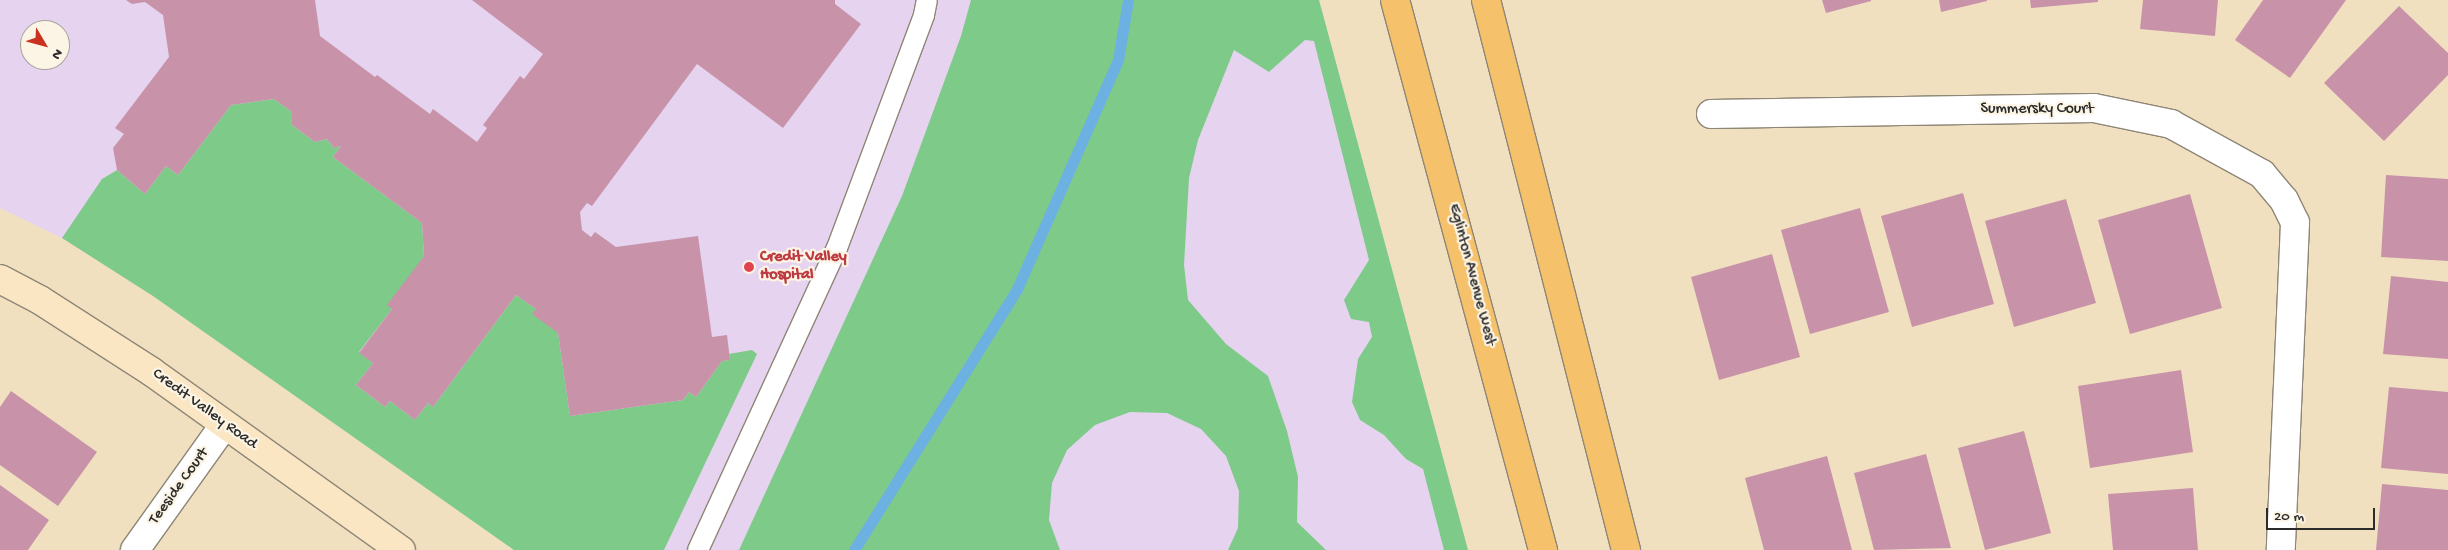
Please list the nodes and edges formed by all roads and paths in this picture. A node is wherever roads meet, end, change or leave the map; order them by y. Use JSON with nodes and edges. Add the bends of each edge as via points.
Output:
{"nodes":[{"id":1,"x":927,"y":0,"type":"edge"},
{"id":2,"x":1395,"y":0,"type":"edge"},
{"id":3,"x":1486,"y":0,"type":"edge"},
{"id":4,"x":1711,"y":114,"type":"dead end"},
{"id":5,"x":0,"y":279,"type":"edge"},
{"id":6,"x":224,"y":424,"type":"junction"},
{"id":7,"x":135,"y":550,"type":"edge"},
{"id":8,"x":401,"y":550,"type":"edge"},
{"id":9,"x":698,"y":550,"type":"edge"},
{"id":10,"x":1543,"y":550,"type":"edge"},
{"id":11,"x":1626,"y":550,"type":"edge"},
{"id":12,"x":2281,"y":550,"type":"edge"}],
"edges":[{"from":1,"to":9,"type":"lane","via":[[837,248]]},
{"from":2,"to":10,"type":"main road","name":"Eglinton Avenue West"},
{"from":3,"to":11,"type":"main road"},
{"from":4,"to":12,"type":"street","name":"Summersky Court","via":[[2094,108],[2171,124],[2262,174],[2284,200],[2295,223]]},
{"from":5,"to":6,"type":"street","name":"Credit Valley Road","via":[[40,300],[152,372]]},
{"from":6,"to":7,"type":"street","name":"Teeside Court"},
{"from":6,"to":8,"type":"street","name":"Credit Valley Road"}]}
